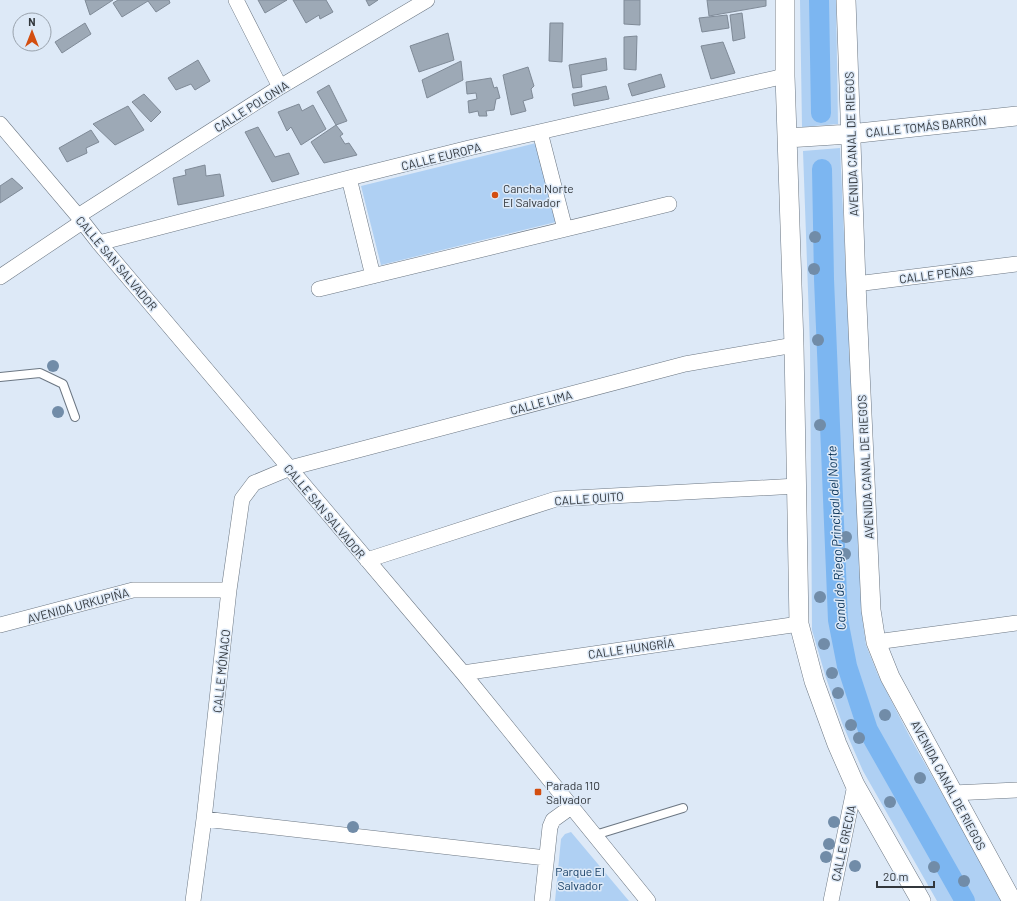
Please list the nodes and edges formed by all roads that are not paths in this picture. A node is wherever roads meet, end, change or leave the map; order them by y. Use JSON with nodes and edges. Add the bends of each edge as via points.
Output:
{"nodes":[{"id":1,"x":236,"y":0,"type":"edge"},
{"id":2,"x":427,"y":0,"type":"edge"},
{"id":3,"x":785,"y":0,"type":"edge"},
{"id":4,"x":846,"y":0,"type":"edge"},
{"id":5,"x":785,"y":76,"type":"junction"},
{"id":6,"x":280,"y":87,"type":"junction"},
{"id":7,"x":1017,"y":116,"type":"edge"},
{"id":8,"x":0,"y":124,"type":"edge"},
{"id":9,"x":540,"y":132,"type":"junction"},
{"id":10,"x":850,"y":134,"type":"junction"},
{"id":11,"x":787,"y":138,"type":"junction"},
{"id":12,"x":349,"y":178,"type":"junction"},
{"id":13,"x":669,"y":204,"type":"dead end"},
{"id":14,"x":80,"y":219,"type":"junction"},
{"id":15,"x":565,"y":229,"type":"junction"},
{"id":16,"x":98,"y":243,"type":"junction"},
{"id":17,"x":1017,"y":264,"type":"edge"},
{"id":18,"x":373,"y":276,"type":"junction"},
{"id":19,"x":0,"y":277,"type":"edge"},
{"id":20,"x":856,"y":284,"type":"junction"},
{"id":21,"x":320,"y":289,"type":"dead end"},
{"id":22,"x":794,"y":344,"type":"junction"},
{"id":23,"x":0,"y":377,"type":"edge"},
{"id":24,"x":75,"y":417,"type":"dead end"},
{"id":25,"x":290,"y":468,"type":"junction"},
{"id":26,"x":797,"y":486,"type":"junction"},
{"id":27,"x":367,"y":560,"type":"junction"},
{"id":28,"x":230,"y":590,"type":"junction"},
{"id":29,"x":1017,"y":623,"type":"edge"},
{"id":30,"x":799,"y":624,"type":"junction"},
{"id":31,"x":0,"y":626,"type":"edge"},
{"id":32,"x":876,"y":642,"type":"junction"},
{"id":33,"x":463,"y":673,"type":"junction"},
{"id":34,"x":855,"y":785,"type":"junction"},
{"id":35,"x":1017,"y":790,"type":"edge"},
{"id":36,"x":953,"y":793,"type":"junction"},
{"id":37,"x":571,"y":807,"type":"junction"},
{"id":38,"x":683,"y":808,"type":"dead end"},
{"id":39,"x":204,"y":819,"type":"junction"},
{"id":40,"x":595,"y":835,"type":"junction"},
{"id":41,"x":546,"y":858,"type":"junction"},
{"id":42,"x":193,"y":901,"type":"edge"},
{"id":43,"x":542,"y":901,"type":"edge"},
{"id":44,"x":648,"y":901,"type":"edge"},
{"id":45,"x":831,"y":901,"type":"edge"},
{"id":46,"x":921,"y":901,"type":"edge"},
{"id":47,"x":1012,"y":901,"type":"edge"}],
"edges":[{"from":1,"to":6,"type":"street"},
{"from":2,"to":6,"type":"street","name":"CALLE POLONIA"},
{"from":3,"to":5,"type":"street"},
{"from":4,"to":10,"type":"street","name":"AVENIDA CANAL DE RIEGOS"},
{"from":5,"to":9,"type":"street","name":"CALLE EUROPA"},
{"from":5,"to":11,"type":"street"},
{"from":6,"to":14,"type":"street","name":"CALLE POLONIA"},
{"from":7,"to":10,"type":"street","name":"CALLE TOMÁS BARRÓN"},
{"from":8,"to":14,"type":"street","name":"CALLE SAN SALVADOR"},
{"from":9,"to":12,"type":"street","name":"CALLE EUROPA"},
{"from":9,"to":15,"type":"street"},
{"from":10,"to":11,"type":"street","name":"CALLE TOMÁS BARRÓN"},
{"from":10,"to":20,"type":"street","name":"AVENIDA CANAL DE RIEGOS"},
{"from":11,"to":22,"type":"street"},
{"from":12,"to":16,"type":"street","name":"CALLE EUROPA"},
{"from":12,"to":18,"type":"street"},
{"from":13,"to":15,"type":"street"},
{"from":14,"to":16,"type":"street","name":"CALLE SAN SALVADOR"},
{"from":14,"to":19,"type":"street","name":"CALLE POLONIA"},
{"from":15,"to":18,"type":"street"},
{"from":16,"to":25,"type":"street","name":"CALLE SAN SALVADOR"},
{"from":17,"to":20,"type":"street","name":"CALLE PEÑAS"},
{"from":18,"to":21,"type":"street"},
{"from":20,"to":32,"type":"street","name":"AVENIDA CANAL DE RIEGOS","via":[[871,610]]},
{"from":22,"to":25,"type":"street","name":"CALLE LIMA","via":[[685,364]]},
{"from":22,"to":26,"type":"street"},
{"from":23,"to":24,"type":"lane","via":[[40,373],[63,384]]},
{"from":25,"to":27,"type":"street","name":"CALLE SAN SALVADOR"},
{"from":25,"to":28,"type":"street","name":"CALLE MÓNACO","via":[[254,482],[242,499]]},
{"from":26,"to":27,"type":"street","name":"CALLE QUITO","via":[[556,499]]},
{"from":26,"to":30,"type":"street"},
{"from":27,"to":33,"type":"street","name":"CALLE SAN SALVADOR"},
{"from":28,"to":31,"type":"street","name":"AVENIDA URKUPIÑA","via":[[133,590]]},
{"from":28,"to":39,"type":"street","name":"CALLE MÓNACO"},
{"from":29,"to":32,"type":"street"},
{"from":30,"to":33,"type":"street","name":"CALLE HUNGRÍA"},
{"from":30,"to":34,"type":"street","via":[[814,681]]},
{"from":32,"to":36,"type":"street","name":"AVENIDA CANAL DE RIEGOS","via":[[890,677]]},
{"from":33,"to":37,"type":"street","name":"CALLE SAN SALVADOR"},
{"from":34,"to":45,"type":"street","name":"CALLE GRECIA"},
{"from":34,"to":46,"type":"street"},
{"from":35,"to":36,"type":"street"},
{"from":36,"to":47,"type":"street","name":"AVENIDA CANAL DE RIEGOS"},
{"from":37,"to":40,"type":"street","name":"CALLE SAN SALVADOR"},
{"from":37,"to":41,"type":"street","via":[[552,820]]},
{"from":38,"to":40,"type":"lane"},
{"from":39,"to":41,"type":"street"},
{"from":39,"to":42,"type":"street","name":"CALLE MÓNACO"},
{"from":40,"to":44,"type":"street","name":"CALLE SAN SALVADOR"},
{"from":41,"to":43,"type":"street"}]}
